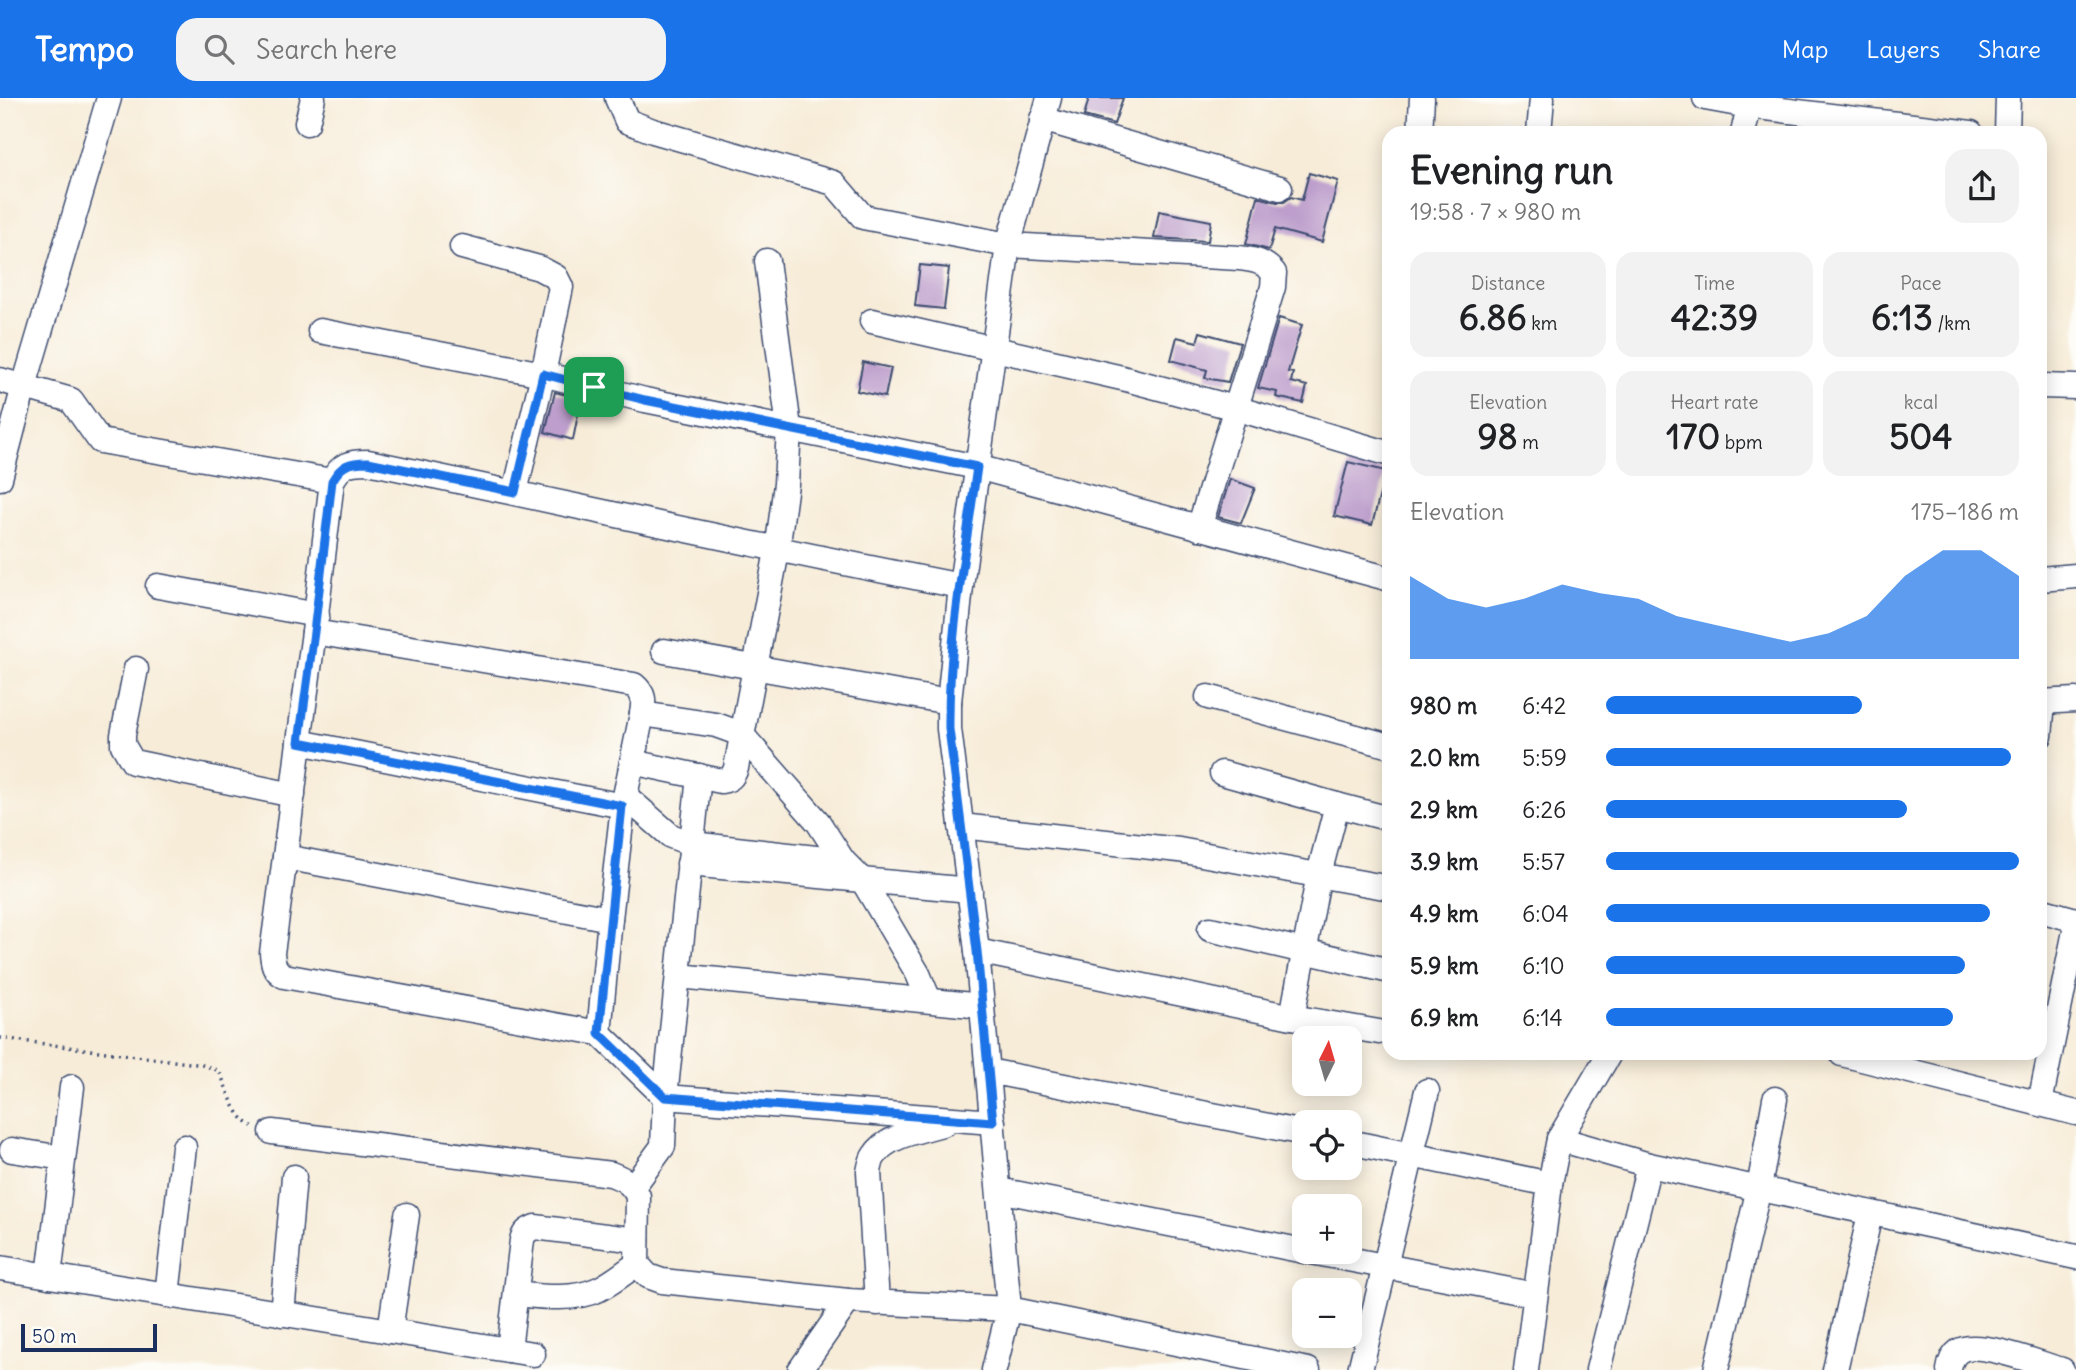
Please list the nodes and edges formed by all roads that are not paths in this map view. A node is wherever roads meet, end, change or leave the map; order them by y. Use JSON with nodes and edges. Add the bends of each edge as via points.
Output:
{"nodes":[{"id":1,"x":109,"y":98,"type":"edge"},
{"id":2,"x":313,"y":98,"type":"edge"},
{"id":3,"x":617,"y":98,"type":"edge"},
{"id":4,"x":1422,"y":98,"type":"edge"},
{"id":5,"x":1542,"y":98,"type":"edge"},
{"id":6,"x":1705,"y":98,"type":"edge"},
{"id":7,"x":2007,"y":98,"type":"edge"},
{"id":8,"x":1750,"y":102,"type":"edge"},
{"id":9,"x":1045,"y":109,"type":"edge"},
{"id":10,"x":307,"y":123,"type":"dead end"},
{"id":11,"x":1420,"y":126,"type":"edge"},
{"id":12,"x":1540,"y":126,"type":"edge"},
{"id":13,"x":1745,"y":126,"type":"edge"},
{"id":14,"x":1921,"y":126,"type":"edge"},
{"id":15,"x":2007,"y":126,"type":"edge"},
{"id":16,"x":1280,"y":188,"type":"dead end"},
{"id":17,"x":1008,"y":244,"type":"junction"},
{"id":18,"x":462,"y":247,"type":"dead end"},
{"id":19,"x":767,"y":261,"type":"dead end"},
{"id":20,"x":872,"y":321,"type":"dead end"},
{"id":21,"x":320,"y":331,"type":"dead end"},
{"id":22,"x":993,"y":348,"type":"junction"},
{"id":23,"x":543,"y":374,"type":"junction"},
{"id":24,"x":0,"y":380,"type":"edge"},
{"id":25,"x":24,"y":386,"type":"junction"},
{"id":26,"x":2047,"y":386,"type":"edge"},
{"id":27,"x":2076,"y":387,"type":"edge"},
{"id":28,"x":1235,"y":408,"type":"junction"},
{"id":29,"x":789,"y":428,"type":"junction"},
{"id":30,"x":1382,"y":452,"type":"edge"},
{"id":31,"x":977,"y":467,"type":"junction"},
{"id":32,"x":0,"y":478,"type":"edge"},
{"id":33,"x":332,"y":481,"type":"junction"},
{"id":34,"x":515,"y":492,"type":"junction"},
{"id":35,"x":1199,"y":528,"type":"junction"},
{"id":36,"x":777,"y":551,"type":"junction"},
{"id":37,"x":2076,"y":576,"type":"edge"},
{"id":38,"x":1382,"y":577,"type":"edge"},
{"id":39,"x":2047,"y":578,"type":"edge"},
{"id":40,"x":158,"y":586,"type":"dead end"},
{"id":41,"x":961,"y":586,"type":"junction"},
{"id":42,"x":316,"y":624,"type":"junction"},
{"id":43,"x":664,"y":650,"type":"dead end"},
{"id":44,"x":754,"y":667,"type":"junction"},
{"id":45,"x":136,"y":668,"type":"dead end"},
{"id":46,"x":1208,"y":697,"type":"dead end"},
{"id":47,"x":2076,"y":700,"type":"edge"},
{"id":48,"x":948,"y":702,"type":"junction"},
{"id":49,"x":2047,"y":702,"type":"edge"},
{"id":50,"x":642,"y":714,"type":"junction"},
{"id":51,"x":741,"y":734,"type":"junction"},
{"id":52,"x":299,"y":742,"type":"junction"},
{"id":53,"x":1382,"y":744,"type":"edge"},
{"id":54,"x":632,"y":762,"type":"junction"},
{"id":55,"x":1222,"y":773,"type":"dead end"},
{"id":56,"x":699,"y":776,"type":"junction"},
{"id":57,"x":293,"y":795,"type":"junction"},
{"id":58,"x":624,"y":801,"type":"junction"},
{"id":59,"x":1337,"y":805,"type":"junction"},
{"id":60,"x":1382,"y":817,"type":"edge"},
{"id":61,"x":961,"y":826,"type":"junction"},
{"id":62,"x":690,"y":854,"type":"junction"},
{"id":63,"x":285,"y":856,"type":"junction"},
{"id":64,"x":844,"y":861,"type":"junction"},
{"id":65,"x":1319,"y":874,"type":"junction"},
{"id":66,"x":863,"y":881,"type":"junction"},
{"id":67,"x":1382,"y":886,"type":"edge"},
{"id":68,"x":970,"y":890,"type":"junction"},
{"id":69,"x":2047,"y":912,"type":"edge"},
{"id":70,"x":610,"y":919,"type":"junction"},
{"id":71,"x":2076,"y":920,"type":"edge"},
{"id":72,"x":2076,"y":926,"type":"edge"},
{"id":73,"x":1210,"y":929,"type":"dead end"},
{"id":74,"x":1304,"y":950,"type":"junction"},
{"id":75,"x":977,"y":951,"type":"junction"},
{"id":76,"x":1382,"y":969,"type":"edge"},
{"id":77,"x":679,"y":976,"type":"junction"},
{"id":78,"x":929,"y":1000,"type":"junction"},
{"id":79,"x":982,"y":1006,"type":"junction"},
{"id":80,"x":1292,"y":1017,"type":"junction"},
{"id":81,"x":1379,"y":1032,"type":"dead end"},
{"id":82,"x":599,"y":1033,"type":"junction"},
{"id":83,"x":1605,"y":1060,"type":"edge"},
{"id":84,"x":1891,"y":1060,"type":"edge"},
{"id":85,"x":1924,"y":1064,"type":"edge"},
{"id":86,"x":988,"y":1072,"type":"junction"},
{"id":87,"x":72,"y":1087,"type":"dead end"},
{"id":88,"x":1427,"y":1091,"type":"dead end"},
{"id":89,"x":665,"y":1097,"type":"junction"},
{"id":90,"x":1775,"y":1099,"type":"dead end"},
{"id":91,"x":2040,"y":1103,"type":"junction"},
{"id":92,"x":2076,"y":1114,"type":"edge"},
{"id":93,"x":956,"y":1120,"type":"junction"},
{"id":94,"x":993,"y":1122,"type":"junction"},
{"id":95,"x":1292,"y":1131,"type":"edge"},
{"id":96,"x":272,"y":1132,"type":"road end"},
{"id":97,"x":1559,"y":1139,"type":"junction"},
{"id":98,"x":1362,"y":1145,"type":"edge"},
{"id":99,"x":184,"y":1147,"type":"dead end"},
{"id":100,"x":12,"y":1150,"type":"dead end"},
{"id":101,"x":1412,"y":1155,"type":"junction"},
{"id":102,"x":63,"y":1158,"type":"junction"},
{"id":103,"x":1649,"y":1166,"type":"junction"},
{"id":104,"x":294,"y":1177,"type":"dead end"},
{"id":105,"x":1550,"y":1184,"type":"junction"},
{"id":106,"x":633,"y":1187,"type":"junction"},
{"id":107,"x":1759,"y":1188,"type":"junction"},
{"id":108,"x":999,"y":1190,"type":"junction"},
{"id":109,"x":1870,"y":1214,"type":"junction"},
{"id":110,"x":407,"y":1215,"type":"dead end"},
{"id":111,"x":1292,"y":1248,"type":"edge"},
{"id":112,"x":637,"y":1252,"type":"junction"},
{"id":113,"x":2076,"y":1257,"type":"edge"},
{"id":114,"x":1362,"y":1262,"type":"edge"},
{"id":115,"x":1385,"y":1267,"type":"junction"},
{"id":116,"x":0,"y":1269,"type":"edge"},
{"id":117,"x":49,"y":1276,"type":"junction"},
{"id":118,"x":516,"y":1294,"type":"junction"},
{"id":119,"x":167,"y":1295,"type":"junction"},
{"id":120,"x":1535,"y":1295,"type":"junction"},
{"id":121,"x":848,"y":1301,"type":"junction"},
{"id":122,"x":877,"y":1303,"type":"junction"},
{"id":123,"x":1009,"y":1309,"type":"junction"},
{"id":124,"x":282,"y":1314,"type":"junction"},
{"id":125,"x":390,"y":1331,"type":"junction"},
{"id":126,"x":509,"y":1350,"type":"junction"},
{"id":127,"x":533,"y":1354,"type":"dead end"},
{"id":128,"x":800,"y":1370,"type":"edge"},
{"id":129,"x":994,"y":1370,"type":"edge"},
{"id":130,"x":1308,"y":1370,"type":"edge"},
{"id":131,"x":1360,"y":1370,"type":"edge"},
{"id":132,"x":1526,"y":1370,"type":"edge"},
{"id":133,"x":1598,"y":1370,"type":"edge"},
{"id":134,"x":1716,"y":1370,"type":"edge"},
{"id":135,"x":1835,"y":1370,"type":"edge"},
{"id":136,"x":1949,"y":1370,"type":"edge"},
{"id":137,"x":2062,"y":1370,"type":"edge"}],
"edges":[{"from":1,"to":25,"type":"street"},
{"from":2,"to":10,"type":"street"},
{"from":3,"to":17,"type":"street","via":[[627,121],[834,184],[863,217]]},
{"from":4,"to":11,"type":"street"},
{"from":5,"to":12,"type":"street"},
{"from":6,"to":8,"type":"street"},
{"from":7,"to":15,"type":"street"},
{"from":8,"to":13,"type":"street"},
{"from":8,"to":14,"type":"street"},
{"from":9,"to":16,"type":"street"},
{"from":9,"to":17,"type":"street"},
{"from":17,"to":22,"type":"street"},
{"from":17,"to":28,"type":"street","via":[[1239,258],[1268,266],[1274,273],[1273,287]]},
{"from":18,"to":23,"type":"street","via":[[556,277],[561,287]]},
{"from":19,"to":29,"type":"street"},
{"from":20,"to":22,"type":"street"},
{"from":21,"to":23,"type":"street"},
{"from":22,"to":28,"type":"street"},
{"from":22,"to":31,"type":"street"},
{"from":23,"to":29,"type":"street","via":[[645,400]]},
{"from":23,"to":34,"type":"street"},
{"from":24,"to":25,"type":"street"},
{"from":25,"to":32,"type":"street"},
{"from":25,"to":33,"type":"street","via":[[71,400],[100,441]]},
{"from":26,"to":27,"type":"street"},
{"from":28,"to":30,"type":"street"},
{"from":28,"to":35,"type":"street"},
{"from":29,"to":31,"type":"street"},
{"from":29,"to":36,"type":"street"},
{"from":31,"to":35,"type":"street"},
{"from":31,"to":41,"type":"street"},
{"from":33,"to":34,"type":"street","via":[[339,468],[368,462]]},
{"from":33,"to":42,"type":"street"},
{"from":34,"to":36,"type":"street"},
{"from":35,"to":38,"type":"street"},
{"from":36,"to":41,"type":"street"},
{"from":36,"to":44,"type":"street"},
{"from":37,"to":39,"type":"street"},
{"from":40,"to":42,"type":"street"},
{"from":41,"to":48,"type":"street"},
{"from":42,"to":50,"type":"street","via":[[634,685],[644,699]]},
{"from":42,"to":52,"type":"street"},
{"from":43,"to":44,"type":"street"},
{"from":44,"to":48,"type":"street"},
{"from":44,"to":51,"type":"street"},
{"from":45,"to":57,"type":"street","via":[[123,735],[133,762]]},
{"from":46,"to":53,"type":"street"},
{"from":47,"to":49,"type":"street"},
{"from":48,"to":61,"type":"street"},
{"from":50,"to":51,"type":"street","via":[[716,725]]},
{"from":50,"to":54,"type":"street"},
{"from":51,"to":56,"type":"street","via":[[734,775],[729,780]]},
{"from":51,"to":64,"type":"street","via":[[818,822]]},
{"from":52,"to":57,"type":"street"},
{"from":52,"to":58,"type":"street"},
{"from":54,"to":56,"type":"street"},
{"from":54,"to":58,"type":"street"},
{"from":55,"to":59,"type":"street"},
{"from":56,"to":62,"type":"street"},
{"from":57,"to":63,"type":"street"},
{"from":58,"to":62,"type":"street"},
{"from":58,"to":70,"type":"street"},
{"from":59,"to":60,"type":"street"},
{"from":59,"to":65,"type":"street"},
{"from":61,"to":65,"type":"street","via":[[1179,850]]},
{"from":61,"to":68,"type":"street"},
{"from":62,"to":64,"type":"street"},
{"from":62,"to":66,"type":"street"},
{"from":62,"to":77,"type":"street"},
{"from":63,"to":70,"type":"street"},
{"from":63,"to":82,"type":"street","via":[[272,953],[276,972]]},
{"from":64,"to":66,"type":"street"},
{"from":65,"to":67,"type":"street"},
{"from":65,"to":74,"type":"street"},
{"from":66,"to":68,"type":"street"},
{"from":66,"to":78,"type":"street"},
{"from":68,"to":75,"type":"street"},
{"from":69,"to":71,"type":"street"},
{"from":70,"to":82,"type":"street"},
{"from":72,"to":91,"type":"street"},
{"from":73,"to":74,"type":"street"},
{"from":74,"to":76,"type":"street"},
{"from":74,"to":80,"type":"street"},
{"from":75,"to":79,"type":"street"},
{"from":75,"to":80,"type":"street"},
{"from":77,"to":78,"type":"street"},
{"from":77,"to":89,"type":"street"},
{"from":78,"to":79,"type":"street"},
{"from":79,"to":86,"type":"street"},
{"from":80,"to":81,"type":"street"},
{"from":82,"to":89,"type":"street"},
{"from":83,"to":97,"type":"street"},
{"from":84,"to":85,"type":"street"},
{"from":85,"to":91,"type":"street"},
{"from":86,"to":94,"type":"street"},
{"from":86,"to":95,"type":"street"},
{"from":87,"to":102,"type":"street"},
{"from":88,"to":101,"type":"street"},
{"from":89,"to":93,"type":"street"},
{"from":89,"to":106,"type":"street","via":[[663,1146]]},
{"from":90,"to":107,"type":"street"},
{"from":91,"to":92,"type":"street"},
{"from":93,"to":94,"type":"street"},
{"from":93,"to":122,"type":"street","via":[[895,1140],[872,1157],[869,1172]]},
{"from":94,"to":108,"type":"street"},
{"from":96,"to":106,"type":"street","via":[[611,1174]]},
{"from":97,"to":103,"type":"street"},
{"from":97,"to":105,"type":"street"},
{"from":98,"to":101,"type":"street"},
{"from":99,"to":119,"type":"street"},
{"from":100,"to":102,"type":"street"},
{"from":101,"to":105,"type":"street"},
{"from":101,"to":115,"type":"street"},
{"from":102,"to":117,"type":"street"},
{"from":103,"to":107,"type":"street"},
{"from":103,"to":133,"type":"street"},
{"from":104,"to":124,"type":"street"},
{"from":105,"to":120,"type":"street"},
{"from":106,"to":112,"type":"street","via":[[638,1196]]},
{"from":107,"to":109,"type":"street"},
{"from":107,"to":134,"type":"street"},
{"from":108,"to":111,"type":"street"},
{"from":108,"to":123,"type":"street"},
{"from":109,"to":113,"type":"street"},
{"from":109,"to":135,"type":"street"},
{"from":110,"to":125,"type":"street"},
{"from":112,"to":118,"type":"street","via":[[599,1289],[553,1298]]},
{"from":112,"to":118,"type":"street","via":[[529,1229],[522,1240]]},
{"from":112,"to":121,"type":"street","via":[[648,1276],[662,1281]]},
{"from":114,"to":115,"type":"street"},
{"from":115,"to":120,"type":"street"},
{"from":115,"to":131,"type":"street"},
{"from":116,"to":117,"type":"street"},
{"from":117,"to":119,"type":"street"},
{"from":118,"to":126,"type":"street"},
{"from":119,"to":124,"type":"street"},
{"from":120,"to":132,"type":"street"},
{"from":121,"to":122,"type":"street"},
{"from":121,"to":128,"type":"street"},
{"from":122,"to":123,"type":"street"},
{"from":123,"to":129,"type":"street"},
{"from":123,"to":130,"type":"street"},
{"from":124,"to":125,"type":"street"},
{"from":125,"to":126,"type":"street"},
{"from":126,"to":127,"type":"street"},
{"from":136,"to":137,"type":"street","via":[[1958,1351],[1978,1347]]}]}
